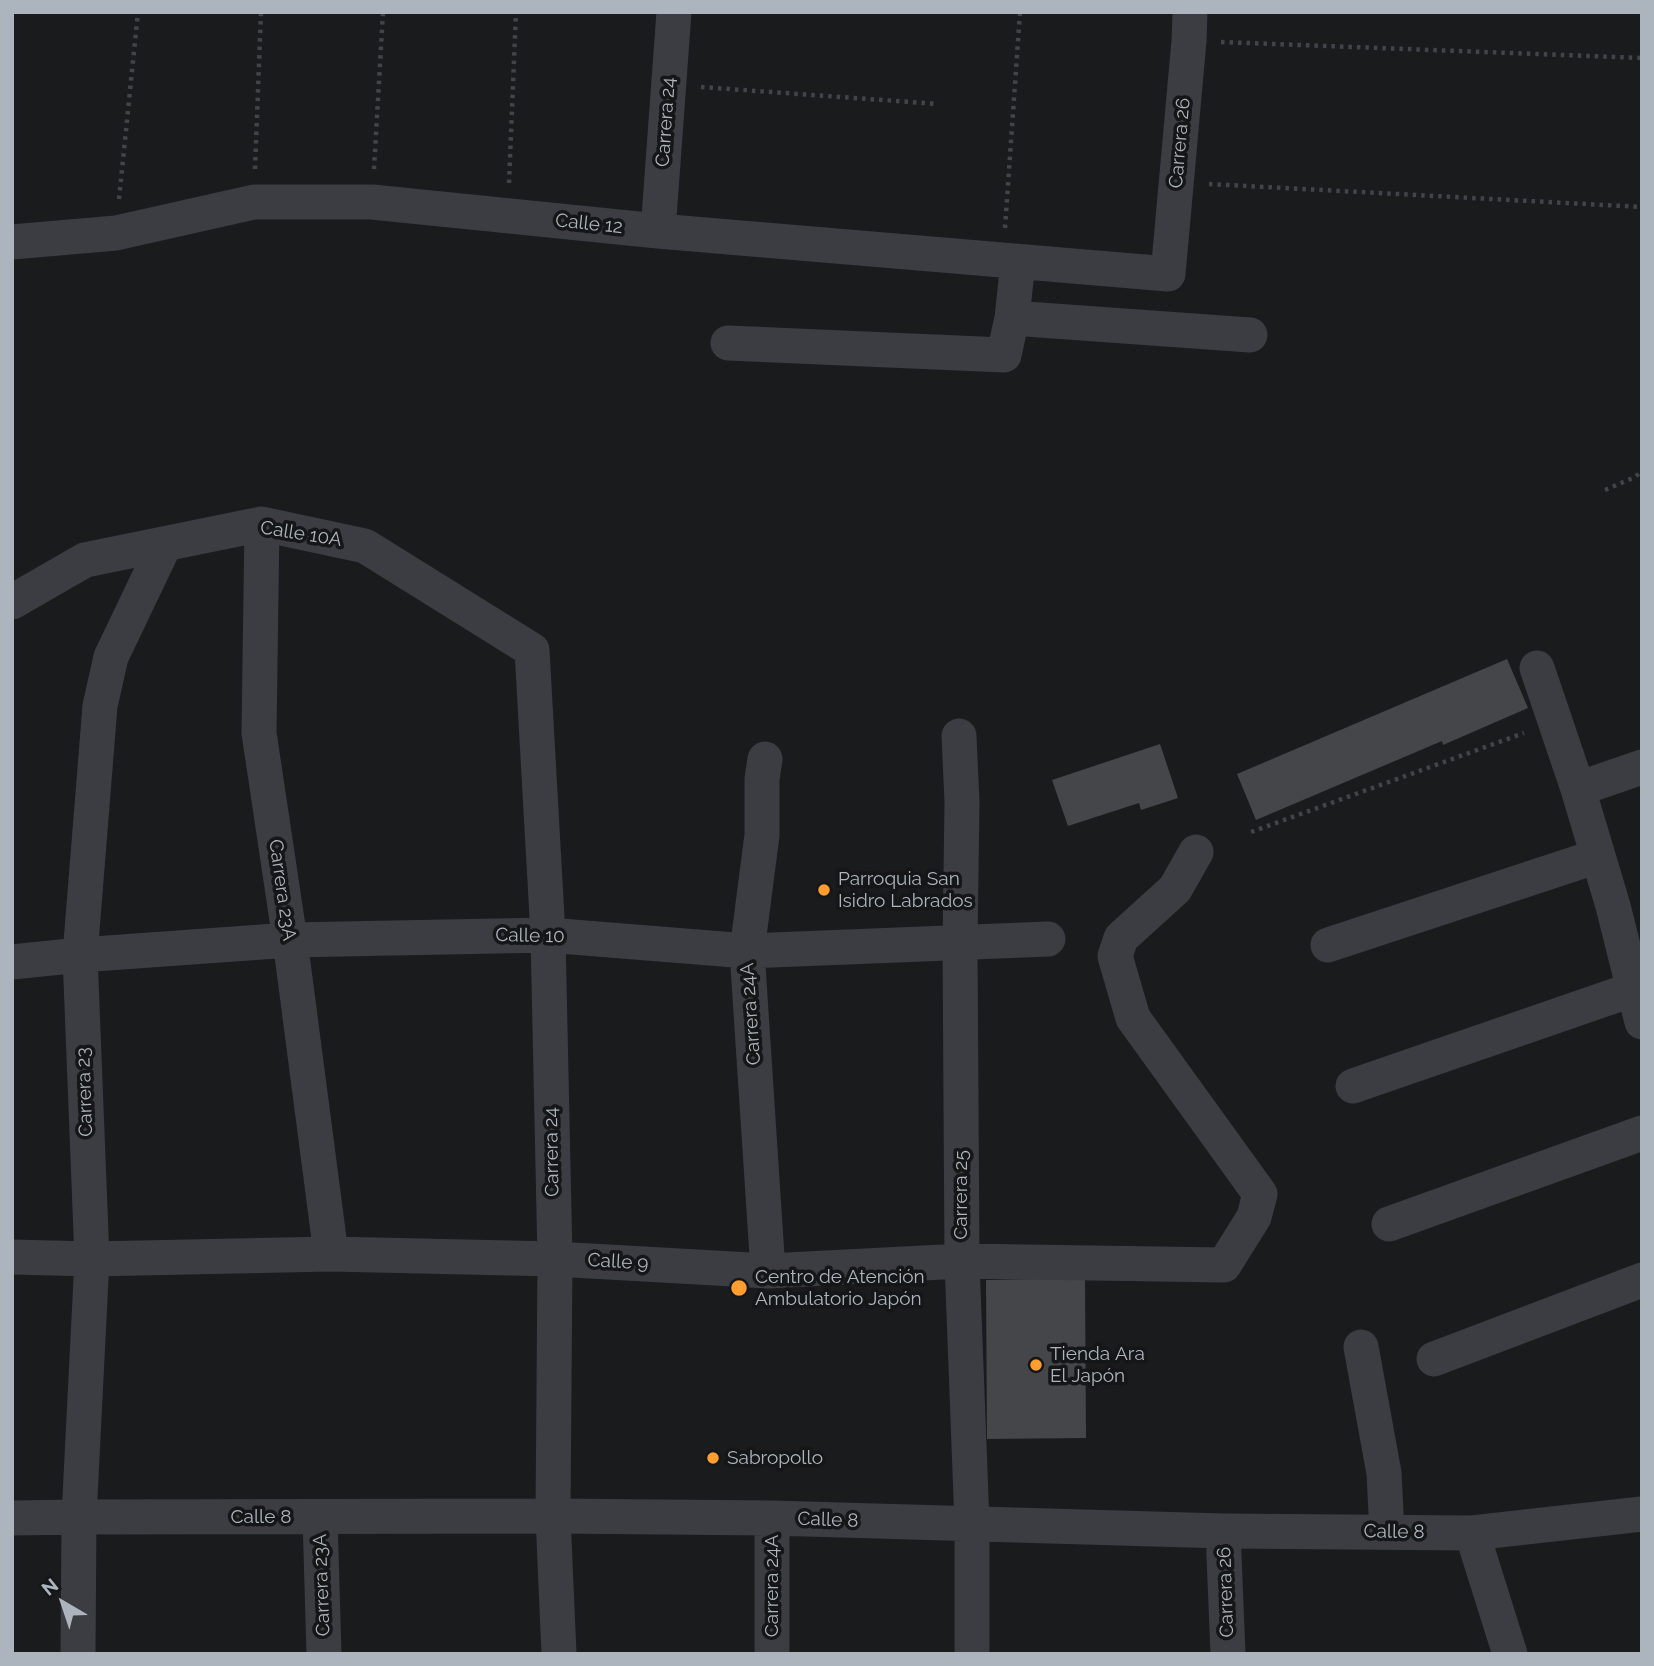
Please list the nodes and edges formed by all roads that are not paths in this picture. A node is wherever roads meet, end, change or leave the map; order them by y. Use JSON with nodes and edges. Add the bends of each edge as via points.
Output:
{"nodes":[{"id":1,"x":674,"y":12,"type":"edge"},
{"id":2,"x":1189,"y":26,"type":"edge"},
{"id":3,"x":658,"y":231,"type":"junction"},
{"id":4,"x":12,"y":242,"type":"edge"},
{"id":5,"x":1010,"y":261,"type":"junction"},
{"id":6,"x":1168,"y":274,"type":"joint"},
{"id":7,"x":1012,"y":318,"type":"junction"},
{"id":8,"x":1250,"y":335,"type":"dead end"},
{"id":9,"x":728,"y":343,"type":"dead end"},
{"id":10,"x":262,"y":524,"type":"junction"},
{"id":11,"x":165,"y":544,"type":"junction"},
{"id":12,"x":12,"y":602,"type":"edge"},
{"id":13,"x":532,"y":650,"type":"joint"},
{"id":14,"x":1537,"y":668,"type":"dead end"},
{"id":15,"x":959,"y":736,"type":"dead end"},
{"id":16,"x":765,"y":759,"type":"dead end"},
{"id":17,"x":1642,"y":767,"type":"edge"},
{"id":18,"x":1578,"y":789,"type":"junction"},
{"id":19,"x":1196,"y":852,"type":"dead end"},
{"id":20,"x":1598,"y":856,"type":"junction"},
{"id":21,"x":1628,"y":902,"type":"edge"},
{"id":22,"x":548,"y":934,"type":"junction"},
{"id":23,"x":1048,"y":939,"type":"dead end"},
{"id":24,"x":290,"y":940,"type":"junction"},
{"id":25,"x":960,"y":943,"type":"junction"},
{"id":26,"x":1328,"y":946,"type":"dead end"},
{"id":27,"x":747,"y":951,"type":"junction"},
{"id":28,"x":80,"y":955,"type":"junction"},
{"id":29,"x":12,"y":962,"type":"edge"},
{"id":30,"x":1638,"y":1006,"type":"edge"},
{"id":31,"x":1353,"y":1086,"type":"dead end"},
{"id":32,"x":1642,"y":1133,"type":"edge"},
{"id":33,"x":1389,"y":1224,"type":"dead end"},
{"id":34,"x":331,"y":1254,"type":"junction"},
{"id":35,"x":12,"y":1257,"type":"edge"},
{"id":36,"x":92,"y":1259,"type":"junction"},
{"id":37,"x":555,"y":1259,"type":"junction"},
{"id":38,"x":962,"y":1261,"type":"junction"},
{"id":39,"x":768,"y":1271,"type":"junction"},
{"id":40,"x":1642,"y":1280,"type":"edge"},
{"id":41,"x":1361,"y":1347,"type":"dead end"},
{"id":42,"x":1434,"y":1359,"type":"dead end"},
{"id":43,"x":553,"y":1516,"type":"junction"},
{"id":44,"x":79,"y":1517,"type":"junction"},
{"id":45,"x":320,"y":1517,"type":"junction"},
{"id":46,"x":1641,"y":1517,"type":"edge"},
{"id":47,"x":12,"y":1518,"type":"edge"},
{"id":48,"x":772,"y":1518,"type":"junction"},
{"id":49,"x":972,"y":1524,"type":"junction"},
{"id":50,"x":1223,"y":1531,"type":"junction"},
{"id":51,"x":1387,"y":1532,"type":"junction"},
{"id":52,"x":1472,"y":1533,"type":"junction"},
{"id":53,"x":78,"y":1654,"type":"edge"},
{"id":54,"x":324,"y":1654,"type":"edge"},
{"id":55,"x":559,"y":1654,"type":"edge"},
{"id":56,"x":772,"y":1654,"type":"edge"},
{"id":57,"x":972,"y":1654,"type":"edge"},
{"id":58,"x":1228,"y":1654,"type":"edge"},
{"id":59,"x":1510,"y":1654,"type":"edge"}],
"edges":[{"from":1,"to":3,"type":"street","name":"Carrera 24"},
{"from":2,"to":6,"type":"street","name":"Carrera 26"},
{"from":3,"to":4,"type":"street","name":"Calle 12","via":[[372,202],[254,202],[116,233]]},
{"from":3,"to":5,"type":"street","name":"Calle 12"},
{"from":5,"to":6,"type":"street","name":"Calle 12"},
{"from":5,"to":7,"type":"street"},
{"from":7,"to":8,"type":"street"},
{"from":7,"to":9,"type":"street","via":[[1004,355]]},
{"from":10,"to":11,"type":"street","name":"Calle 10A"},
{"from":10,"to":13,"type":"street","name":"Calle 10A","via":[[365,546]]},
{"from":10,"to":24,"type":"street","name":"Carrera 23A","via":[[259,733]]},
{"from":11,"to":12,"type":"street","name":"Calle 10A","via":[[85,560]]},
{"from":11,"to":28,"type":"street","name":"Carrera 23","via":[[111,657],[100,706]]},
{"from":13,"to":22,"type":"street","name":"Carrera 24"},
{"from":14,"to":18,"type":"street"},
{"from":15,"to":25,"type":"street","name":"Carrera 25"},
{"from":16,"to":27,"type":"street","name":"Carrera 24A","via":[[762,835]]},
{"from":17,"to":18,"type":"street"},
{"from":18,"to":20,"type":"street"},
{"from":19,"to":38,"type":"street","name":"Calle 9","via":[[1175,889],[1121,938],[1115,956],[1133,1018],[1260,1194],[1254,1217],[1224,1265]]},
{"from":20,"to":21,"type":"street"},
{"from":20,"to":26,"type":"street"},
{"from":21,"to":30,"type":"street"},
{"from":22,"to":24,"type":"street","name":"Calle 10"},
{"from":22,"to":27,"type":"street","name":"Calle 10"},
{"from":22,"to":37,"type":"street","name":"Carrera 24"},
{"from":23,"to":25,"type":"street","name":"Calle 10"},
{"from":24,"to":28,"type":"street","name":"Calle 10"},
{"from":24,"to":34,"type":"street","name":"Carrera 23A"},
{"from":25,"to":27,"type":"street","name":"Calle 10"},
{"from":25,"to":38,"type":"street","name":"Carrera 25"},
{"from":27,"to":39,"type":"street","name":"Carrera 24A"},
{"from":28,"to":29,"type":"street","name":"Calle 10"},
{"from":28,"to":36,"type":"street","name":"Carrera 23"},
{"from":30,"to":31,"type":"street"},
{"from":32,"to":33,"type":"street"},
{"from":34,"to":36,"type":"street","name":"Calle 9"},
{"from":34,"to":37,"type":"street","name":"Calle 9"},
{"from":35,"to":36,"type":"street","name":"Calle 9"},
{"from":36,"to":44,"type":"street","name":"Carrera 23"},
{"from":37,"to":39,"type":"street","name":"Calle 9"},
{"from":37,"to":43,"type":"street","name":"Carrera 24"},
{"from":38,"to":39,"type":"street","name":"Calle 9"},
{"from":38,"to":49,"type":"street","name":"Carrera 25"},
{"from":40,"to":42,"type":"street"},
{"from":41,"to":51,"type":"street","via":[[1384,1473]]},
{"from":43,"to":45,"type":"street","name":"Calle 8"},
{"from":43,"to":48,"type":"street","name":"Calle 8"},
{"from":43,"to":55,"type":"street","name":"Carrera 24"},
{"from":44,"to":45,"type":"street","name":"Calle 8"},
{"from":44,"to":47,"type":"street","name":"Calle 8"},
{"from":44,"to":53,"type":"street","name":"Carrera 23"},
{"from":45,"to":54,"type":"street","name":"Carrera 23A"},
{"from":46,"to":52,"type":"street","name":"Calle 8"},
{"from":48,"to":49,"type":"street","name":"Calle 8"},
{"from":48,"to":56,"type":"street","name":"Carrera 24A"},
{"from":49,"to":50,"type":"street","name":"Calle 8"},
{"from":49,"to":57,"type":"street","name":"Carrera 25"},
{"from":50,"to":51,"type":"street","name":"Calle 8"},
{"from":50,"to":58,"type":"street","name":"Carrera 26"},
{"from":51,"to":52,"type":"street","name":"Calle 8"},
{"from":52,"to":59,"type":"street"}]}
